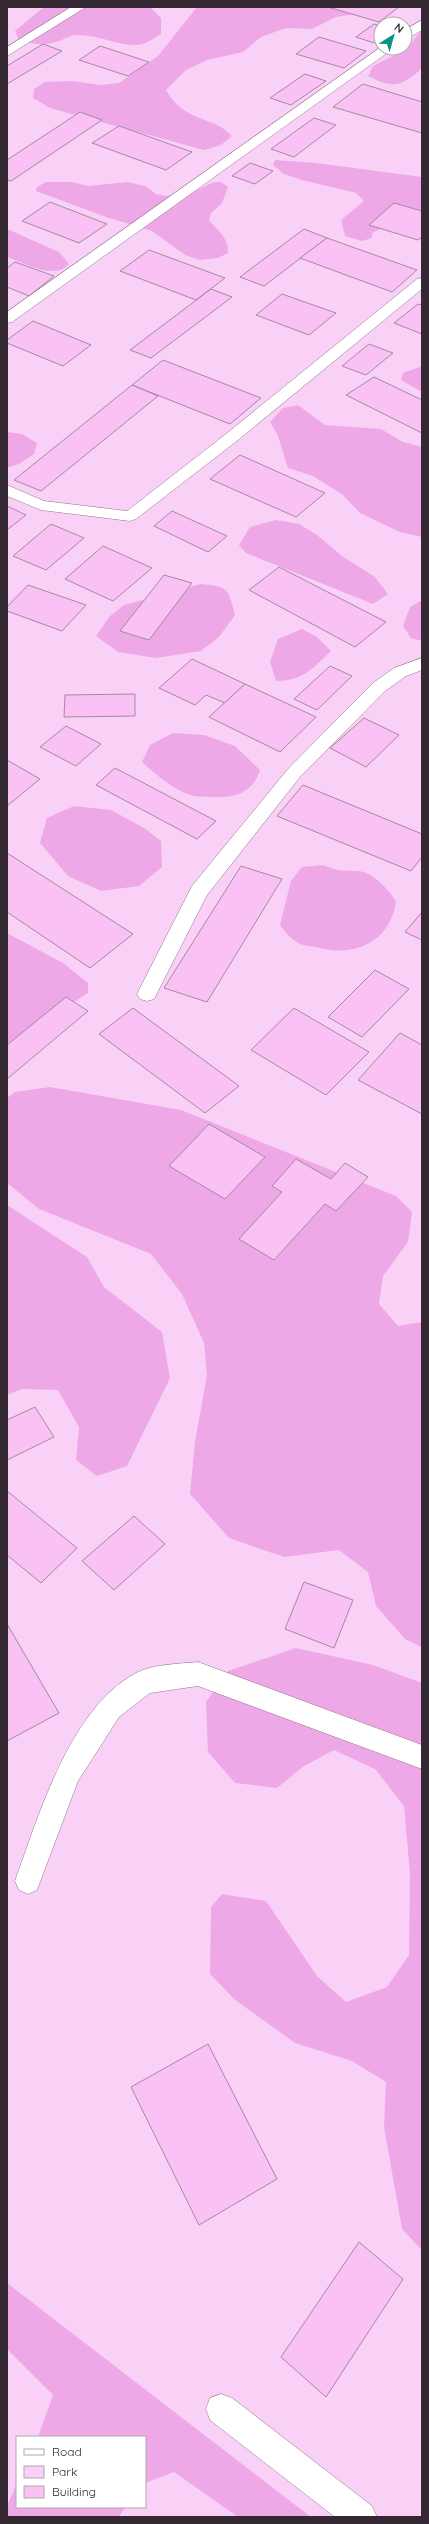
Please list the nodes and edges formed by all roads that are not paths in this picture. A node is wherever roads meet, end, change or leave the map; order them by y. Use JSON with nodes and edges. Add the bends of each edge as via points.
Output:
{"nodes":[{"id":1,"x":80,"y":7,"type":"edge"},
{"id":2,"x":422,"y":24,"type":"edge"},
{"id":3,"x":413,"y":30,"type":"edge"},
{"id":4,"x":7,"y":52,"type":"edge"},
{"id":5,"x":377,"y":56,"type":"edge"},
{"id":6,"x":422,"y":282,"type":"edge"},
{"id":7,"x":7,"y":319,"type":"edge"},
{"id":8,"x":7,"y":490,"type":"edge"},
{"id":9,"x":422,"y":664,"type":"edge"},
{"id":10,"x":147,"y":994,"type":"dead end"},
{"id":11,"x":422,"y":1757,"type":"edge"},
{"id":12,"x":28,"y":1881,"type":"dead end"},
{"id":13,"x":220,"y":2409,"type":"dead end"},
{"id":14,"x":361,"y":2517,"type":"edge"}],
"edges":[{"from":1,"to":4,"type":"lane"},
{"from":2,"to":3,"type":"lane"},
{"from":5,"to":7,"type":"lane"},
{"from":6,"to":8,"type":"lane","via":[[232,437],[130,516],[41,505]]},
{"from":9,"to":10,"type":"lane","via":[[400,672],[379,687],[294,773],[198,891]]},
{"from":11,"to":12,"type":"lane","via":[[198,1674],[144,1682],[110,1708],[66,1774]]},
{"from":13,"to":14,"type":"lane"}]}
